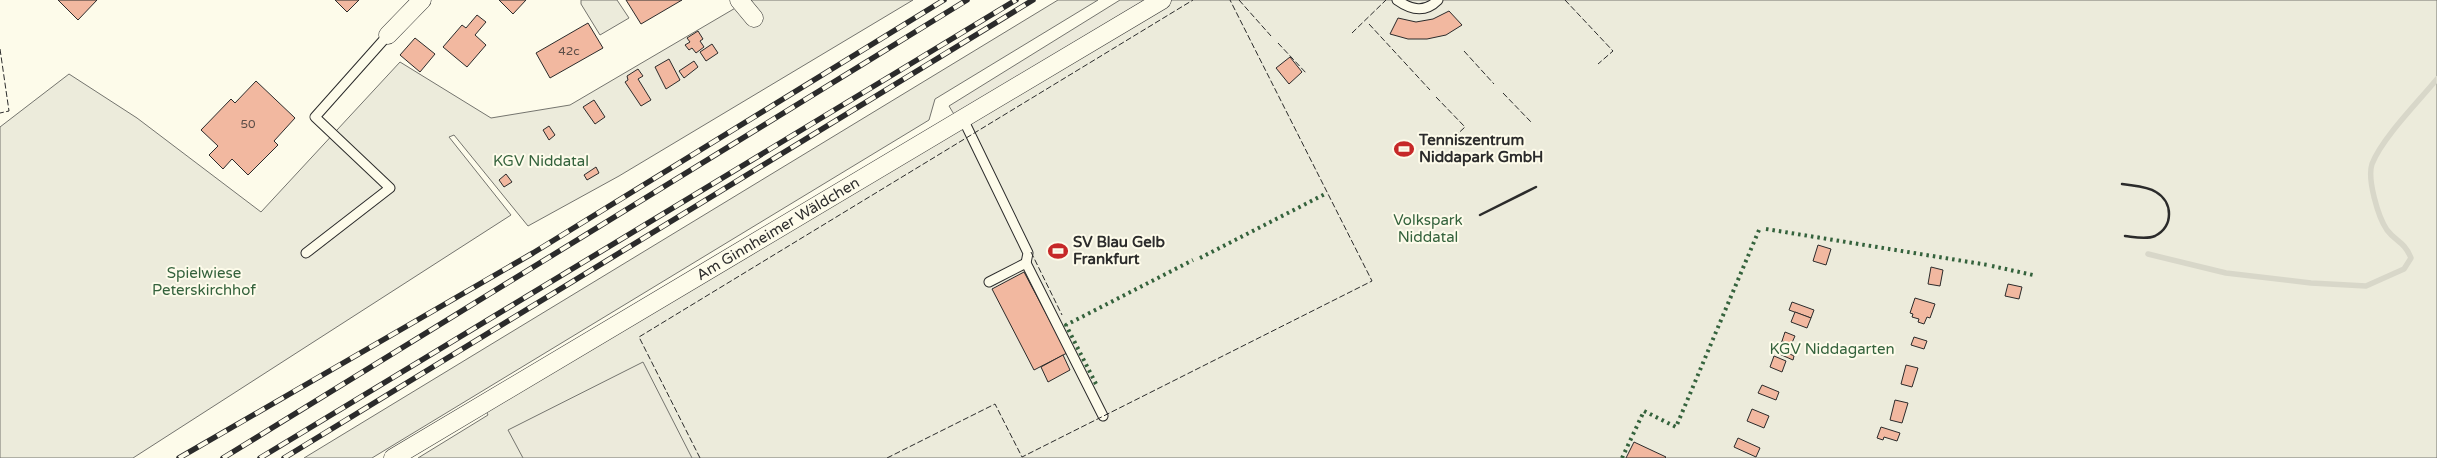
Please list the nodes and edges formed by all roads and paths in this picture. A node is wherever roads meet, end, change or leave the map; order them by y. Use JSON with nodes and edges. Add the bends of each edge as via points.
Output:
{"nodes":[{"id":1,"x":739,"y":0,"type":"edge"},
{"id":2,"x":1162,"y":0,"type":"edge"},
{"id":3,"x":1397,"y":0,"type":"edge"},
{"id":4,"x":1438,"y":0,"type":"edge"},
{"id":5,"x":419,"y":1,"type":"edge"},
{"id":6,"x":754,"y":18,"type":"dead end"},
{"id":7,"x":388,"y":35,"type":"joint"},
{"id":8,"x":963,"y":119,"type":"junction"},
{"id":9,"x":306,"y":253,"type":"dead end"},
{"id":10,"x":1026,"y":263,"type":"junction"},
{"id":11,"x":989,"y":282,"type":"dead end"},
{"id":12,"x":1103,"y":416,"type":"dead end"},
{"id":13,"x":393,"y":458,"type":"edge"}],
"edges":[{"from":1,"to":6,"type":"street"},
{"from":2,"to":8,"type":"street","name":"Am Ginnheimer Wäldchen"},
{"from":3,"to":4,"type":"lane","via":[[1416,10],[1432,6]]},
{"from":5,"to":7,"type":"street"},
{"from":7,"to":9,"type":"lane","via":[[315,117],[390,188]]},
{"from":8,"to":10,"type":"lane","via":[[1028,253]]},
{"from":8,"to":13,"type":"street","name":"Am Ginnheimer Wäldchen"},
{"from":10,"to":11,"type":"lane"},
{"from":10,"to":12,"type":"lane"}]}
